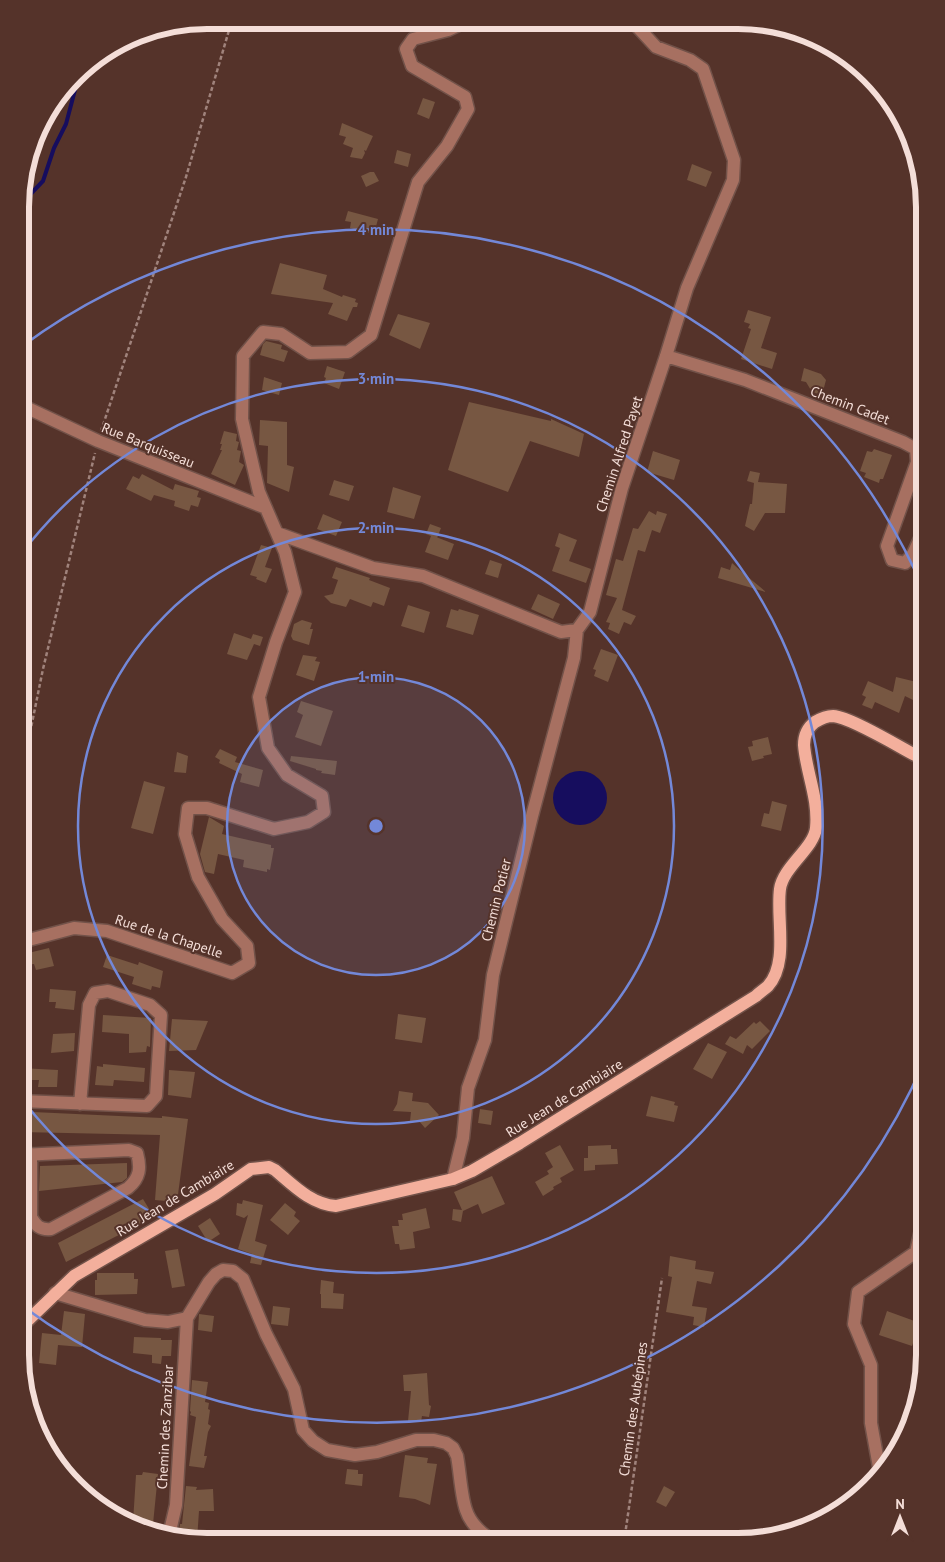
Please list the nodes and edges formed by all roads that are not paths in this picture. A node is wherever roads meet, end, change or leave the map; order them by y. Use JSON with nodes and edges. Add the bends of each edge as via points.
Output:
{"nodes":[{"id":1,"x":450,"y":29,"type":"edge"},
{"id":2,"x":639,"y":29,"type":"edge"},
{"id":3,"x":666,"y":356,"type":"junction"},
{"id":4,"x":29,"y":409,"type":"edge"},
{"id":5,"x":916,"y":449,"type":"edge"},
{"id":6,"x":916,"y":465,"type":"edge"},
{"id":7,"x":266,"y":508,"type":"junction"},
{"id":8,"x":277,"y":533,"type":"junction"},
{"id":9,"x":916,"y":548,"type":"edge"},
{"id":10,"x":577,"y":630,"type":"junction"},
{"id":11,"x":916,"y":755,"type":"edge"},
{"id":12,"x":29,"y":940,"type":"edge"},
{"id":13,"x":29,"y":1101,"type":"edge"},
{"id":14,"x":80,"y":1104,"type":"junction"},
{"id":15,"x":29,"y":1155,"type":"edge"},
{"id":16,"x":452,"y":1179,"type":"junction"},
{"id":17,"x":29,"y":1205,"type":"edge"},
{"id":18,"x":916,"y":1252,"type":"edge"},
{"id":19,"x":55,"y":1293,"type":"junction"},
{"id":20,"x":187,"y":1318,"type":"junction"},
{"id":21,"x":29,"y":1319,"type":"edge"},
{"id":22,"x":879,"y":1465,"type":"edge"},
{"id":23,"x":170,"y":1530,"type":"edge"},
{"id":24,"x":483,"y":1533,"type":"edge"}],
"edges":[{"from":1,"to":7,"type":"street","name":"Rue de la Chapelle","via":[[413,39],[406,49],[412,66],[465,97],[468,109],[448,146],[418,182],[371,336],[348,352],[310,353],[281,334],[263,332],[243,356],[242,419],[258,492]]},
{"from":2,"to":3,"type":"street","name":"Chemin Alfred Payet","via":[[656,47],[690,60],[703,69],[734,160],[733,180],[686,288]]},
{"from":3,"to":5,"type":"street","name":"Chemin Cadet","via":[[745,380]]},
{"from":3,"to":10,"type":"street","name":"Chemin Alfred Payet","via":[[622,488],[590,612]]},
{"from":4,"to":7,"type":"street","name":"Rue Barquisseau","via":[[98,441]]},
{"from":6,"to":9,"type":"street","name":"Chemin Cadet","via":[[887,546],[892,560],[905,563]]},
{"from":7,"to":8,"type":"street","name":"Rue de la Chapelle"},
{"from":8,"to":10,"type":"street","via":[[372,568],[423,576],[561,632]]},
{"from":8,"to":12,"type":"street","name":"Rue de la Chapelle","via":[[295,592],[259,697],[268,748],[287,775],[322,796],[324,812],[308,822],[274,829],[207,808],[188,808],[185,834],[198,878],[222,919],[247,946],[249,963],[232,973],[107,931],[74,928]]},
{"from":10,"to":16,"type":"street","name":"Chemin Potier","via":[[574,658],[493,975],[485,1040],[468,1088],[463,1138]]},
{"from":11,"to":16,"type":"main road","name":"Rue Jean de Cambiaire","via":[[845,718],[832,716],[812,725],[805,734],[804,746],[816,806],[816,829],[785,874],[780,888],[779,964],[769,985],[520,1143]]},
{"from":13,"to":14,"type":"street"},
{"from":14,"to":14,"type":"street","via":[[147,1106],[156,1096],[161,1015],[150,1004],[108,991],[95,993],[90,1005]]},
{"from":15,"to":17,"type":"street","via":[[129,1150],[137,1153],[139,1172],[136,1182],[128,1188],[51,1229],[35,1225],[30,1217]]},
{"from":16,"to":19,"type":"main road","name":"Rue Jean de Cambiaire","via":[[325,1206],[312,1200],[275,1170],[251,1169],[216,1194],[74,1276]]},
{"from":18,"to":22,"type":"street","via":[[858,1292],[854,1324],[871,1365],[871,1423]]},
{"from":19,"to":20,"type":"street","via":[[144,1320],[168,1322]]},
{"from":19,"to":21,"type":"main road","name":"Rue Jean de Cambiaire"},
{"from":20,"to":23,"type":"street","name":"Chemin des Zanzibar","via":[[176,1505]]},
{"from":20,"to":24,"type":"street","via":[[216,1274],[223,1270],[233,1271],[243,1279],[294,1389],[303,1430],[308,1436],[327,1450],[355,1455],[416,1440],[446,1443],[454,1448],[457,1456],[466,1511]]}]}
